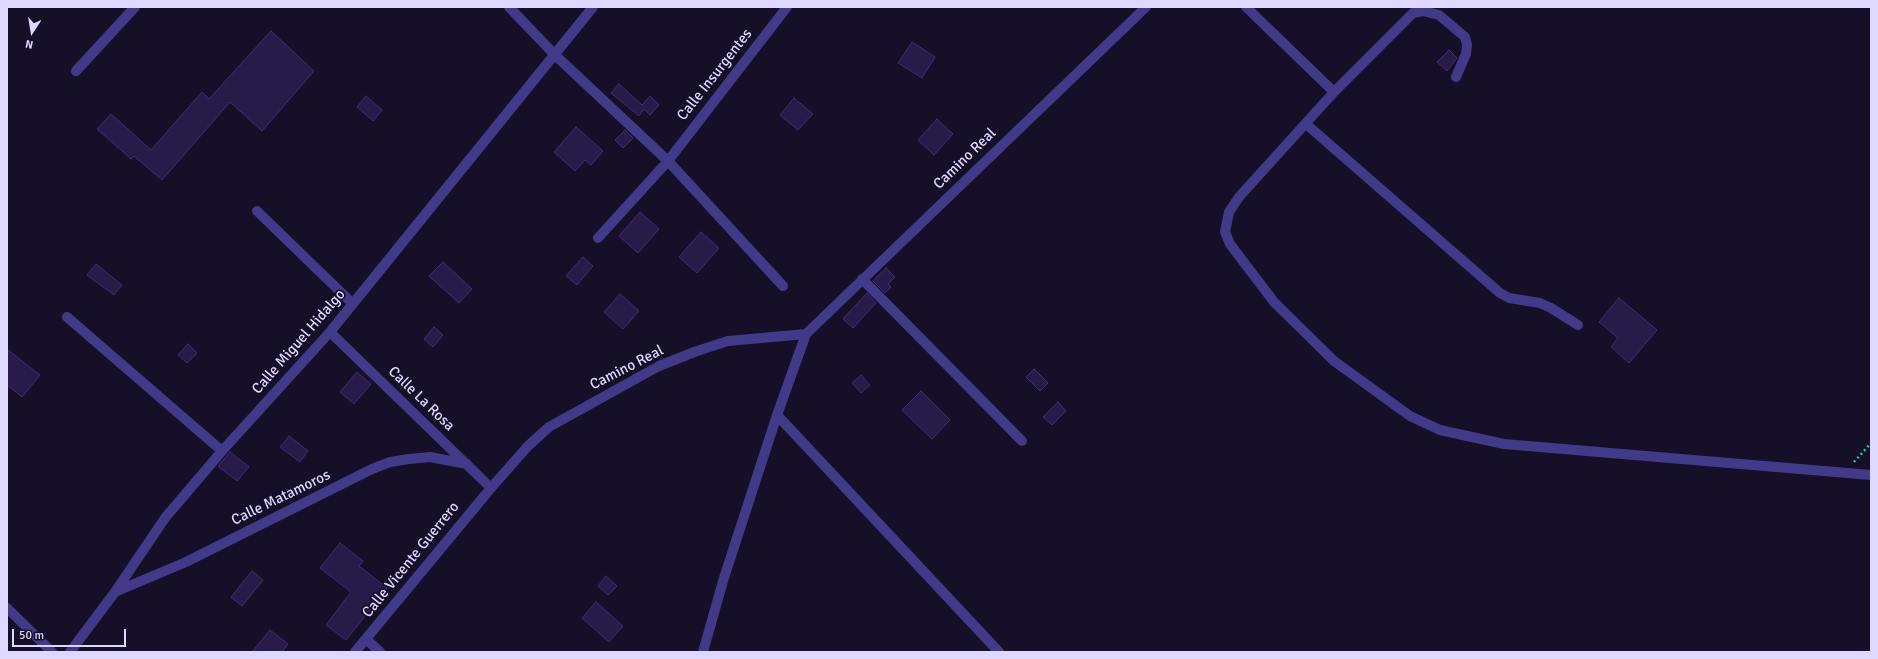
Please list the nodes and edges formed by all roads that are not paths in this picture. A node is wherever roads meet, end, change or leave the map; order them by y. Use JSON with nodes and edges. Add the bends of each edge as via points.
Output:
{"nodes":[{"id":1,"x":135,"y":7,"type":"edge"},
{"id":2,"x":508,"y":7,"type":"edge"},
{"id":3,"x":593,"y":7,"type":"edge"},
{"id":4,"x":787,"y":7,"type":"edge"},
{"id":5,"x":1146,"y":7,"type":"edge"},
{"id":6,"x":1246,"y":7,"type":"edge"},
{"id":7,"x":554,"y":55,"type":"junction"},
{"id":8,"x":76,"y":72,"type":"dead end"},
{"id":9,"x":1456,"y":77,"type":"dead end"},
{"id":10,"x":1334,"y":92,"type":"junction"},
{"id":11,"x":1306,"y":124,"type":"junction"},
{"id":12,"x":668,"y":161,"type":"junction"},
{"id":13,"x":257,"y":211,"type":"dead end"},
{"id":14,"x":598,"y":238,"type":"dead end"},
{"id":15,"x":862,"y":278,"type":"junction"},
{"id":16,"x":783,"y":286,"type":"dead end"},
{"id":17,"x":353,"y":304,"type":"junction"},
{"id":18,"x":67,"y":317,"type":"dead end"},
{"id":19,"x":1578,"y":325,"type":"dead end"},
{"id":20,"x":330,"y":332,"type":"junction"},
{"id":21,"x":806,"y":334,"type":"junction"},
{"id":22,"x":777,"y":415,"type":"junction"},
{"id":23,"x":1022,"y":441,"type":"dead end"},
{"id":24,"x":222,"y":450,"type":"junction"},
{"id":25,"x":467,"y":464,"type":"junction"},
{"id":26,"x":1871,"y":475,"type":"edge"},
{"id":27,"x":491,"y":488,"type":"junction"},
{"id":28,"x":114,"y":592,"type":"junction"},
{"id":29,"x":7,"y":608,"type":"edge"},
{"id":30,"x":366,"y":639,"type":"junction"},
{"id":31,"x":52,"y":652,"type":"edge"},
{"id":32,"x":70,"y":652,"type":"edge"},
{"id":33,"x":355,"y":652,"type":"edge"},
{"id":34,"x":380,"y":652,"type":"edge"},
{"id":35,"x":703,"y":652,"type":"edge"},
{"id":36,"x":999,"y":652,"type":"edge"}],
"edges":[{"from":1,"to":8,"type":"street"},
{"from":2,"to":7,"type":"street"},
{"from":3,"to":7,"type":"street","name":"Calle Miguel Hidalgo"},
{"from":4,"to":12,"type":"street","name":"Calle Insurgentes"},
{"from":5,"to":15,"type":"street","name":"Camino Real"},
{"from":6,"to":10,"type":"street"},
{"from":7,"to":12,"type":"street"},
{"from":7,"to":17,"type":"street","name":"Calle Miguel Hidalgo"},
{"from":9,"to":10,"type":"street","via":[[1466,54],[1465,37],[1439,15],[1423,11],[1413,14]]},
{"from":10,"to":11,"type":"street"},
{"from":11,"to":19,"type":"street","via":[[1500,293],[1509,298],[1545,306]]},
{"from":11,"to":26,"type":"street","via":[[1239,197],[1229,212],[1225,232],[1230,244],[1274,302],[1334,361],[1410,416],[1440,430],[1504,444]]},
{"from":12,"to":14,"type":"street","name":"Calle Insurgentes"},
{"from":12,"to":16,"type":"street"},
{"from":13,"to":17,"type":"street"},
{"from":15,"to":21,"type":"street","name":"Camino Real"},
{"from":15,"to":23,"type":"street"},
{"from":17,"to":20,"type":"street","name":"Calle Miguel Hidalgo"},
{"from":18,"to":24,"type":"street"},
{"from":20,"to":24,"type":"street","name":"Calle Miguel Hidalgo"},
{"from":20,"to":25,"type":"street","name":"Calle La Rosa"},
{"from":21,"to":22,"type":"street","name":"Camino Real"},
{"from":21,"to":27,"type":"street","name":"Camino Real","via":[[728,341],[660,366],[549,427],[528,446]]},
{"from":22,"to":35,"type":"street","name":"Camino Real","via":[[723,581]]},
{"from":22,"to":36,"type":"street"},
{"from":24,"to":28,"type":"street","name":"Calle Miguel Hidalgo","via":[[165,518]]},
{"from":25,"to":27,"type":"street","name":"Calle La Rosa"},
{"from":25,"to":28,"type":"street","name":"Calle Matamoros","via":[[430,457],[390,462],[186,562]]},
{"from":27,"to":30,"type":"street","name":"Calle Vicente Guerrero"},
{"from":28,"to":32,"type":"street","name":"Calle Miguel Hidalgo"},
{"from":29,"to":31,"type":"street"},
{"from":30,"to":33,"type":"street","name":"Calle Vicente Guerrero"},
{"from":30,"to":34,"type":"street"}]}
